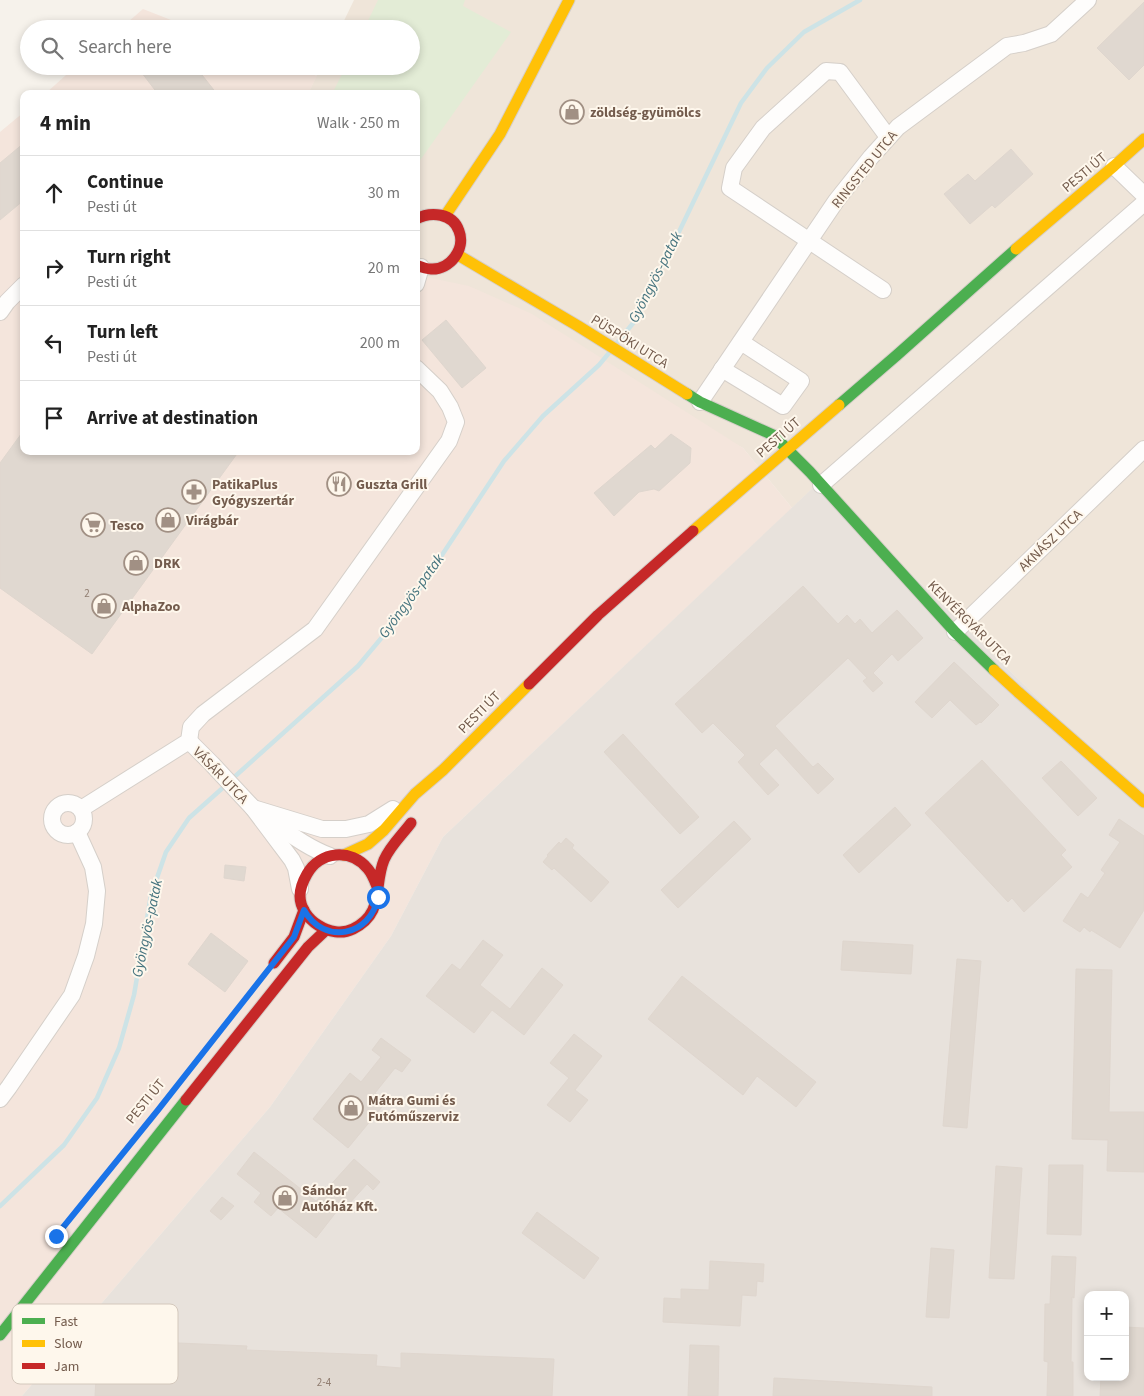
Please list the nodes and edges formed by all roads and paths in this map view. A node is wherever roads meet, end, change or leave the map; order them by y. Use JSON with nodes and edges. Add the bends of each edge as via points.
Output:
{"nodes":[{"id":1,"x":569,"y":0,"type":"edge"},
{"id":2,"x":1088,"y":0,"type":"edge"},
{"id":3,"x":888,"y":137,"type":"junction"},
{"id":4,"x":1144,"y":139,"type":"edge"},
{"id":5,"x":1114,"y":166,"type":"junction"},
{"id":6,"x":1144,"y":195,"type":"edge"},
{"id":7,"x":1144,"y":203,"type":"edge"},
{"id":8,"x":420,"y":216,"type":"edge"},
{"id":9,"x":444,"y":216,"type":"junction"},
{"id":10,"x":810,"y":240,"type":"junction"},
{"id":11,"x":458,"y":254,"type":"junction"},
{"id":12,"x":420,"y":267,"type":"edge"},
{"id":13,"x":20,"y":289,"type":"edge"},
{"id":14,"x":883,"y":290,"type":"dead end"},
{"id":15,"x":0,"y":312,"type":"edge"},
{"id":16,"x":741,"y":342,"type":"junction"},
{"id":17,"x":722,"y":369,"type":"junction"},
{"id":18,"x":420,"y":372,"type":"edge"},
{"id":19,"x":700,"y":402,"type":"junction"},
{"id":20,"x":787,"y":449,"type":"junction"},
{"id":21,"x":1144,"y":449,"type":"edge"},
{"id":22,"x":821,"y":485,"type":"junction"},
{"id":23,"x":955,"y":632,"type":"junction"},
{"id":24,"x":188,"y":741,"type":"junction"},
{"id":25,"x":420,"y":798,"type":"junction"},
{"id":26,"x":1144,"y":802,"type":"edge"},
{"id":27,"x":250,"y":804,"type":"junction"},
{"id":28,"x":81,"y":809,"type":"junction"},
{"id":29,"x":416,"y":816,"type":"dead end"},
{"id":30,"x":77,"y":832,"type":"junction"},
{"id":31,"x":337,"y":855,"type":"junction"},
{"id":32,"x":300,"y":889,"type":"junction"},
{"id":33,"x":378,"y":889,"type":"junction"},
{"id":34,"x":304,"y":910,"type":"junction"},
{"id":35,"x":326,"y":930,"type":"junction"},
{"id":36,"x":264,"y":974,"type":"dead end"},
{"id":37,"x":0,"y":1098,"type":"edge"},
{"id":38,"x":25,"y":1304,"type":"edge"},
{"id":39,"x":12,"y":1320,"type":"edge"},
{"id":40,"x":0,"y":1335,"type":"edge"}],
"edges":[{"from":1,"to":9,"type":"main road","via":[[500,134]]},
{"from":2,"to":3,"type":"street","name":"RINGSTED UTCA","via":[[1051,34],[1007,46]]},
{"from":3,"to":10,"type":"street","name":"RINGSTED UTCA","via":[[836,201]]},
{"from":3,"to":10,"type":"street","via":[[840,72],[826,71],[763,128],[734,168],[730,188]]},
{"from":4,"to":5,"type":"main road","name":"PESTI ÚT"},
{"from":5,"to":6,"type":"street"},
{"from":5,"to":20,"type":"main road","name":"PESTI ÚT"},
{"from":7,"to":22,"type":"street"},
{"from":8,"to":9,"type":"main road","via":[[433,213]]},
{"from":9,"to":11,"type":"main road","via":[[454,223],[461,237]]},
{"from":10,"to":14,"type":"street"},
{"from":10,"to":16,"type":"street","name":"RINGSTED UTCA"},
{"from":11,"to":12,"type":"main road","via":[[441,269]]},
{"from":11,"to":19,"type":"main road","name":"PÜSPÖKI UTCA"},
{"from":13,"to":15,"type":"street"},
{"from":16,"to":17,"type":"street","name":"RINGSTED UTCA"},
{"from":16,"to":17,"type":"street","via":[[801,381],[783,406]]},
{"from":17,"to":19,"type":"street","name":"RINGSTED UTCA"},
{"from":18,"to":24,"type":"street","via":[[440,391],[450,407],[456,422],[449,441],[316,629],[203,714],[191,727]]},
{"from":19,"to":20,"type":"main road","name":"PÜSPÖKI UTCA","via":[[774,434]]},
{"from":20,"to":22,"type":"main road","name":"KENYÉRGYÁR UTCA"},
{"from":20,"to":25,"type":"main road","name":"PESTI ÚT","via":[[598,615],[443,770]]},
{"from":21,"to":23,"type":"street","name":"AKNÁSZ UTCA"},
{"from":22,"to":23,"type":"main road","name":"KENYÉRGYÁR UTCA"},
{"from":23,"to":26,"type":"main road","name":"KENYÉRGYÁR UTCA"},
{"from":24,"to":27,"type":"street","name":"VÁSÁR UTCA"},
{"from":24,"to":28,"type":"street"},
{"from":25,"to":27,"type":"street","name":"VÁSÁR UTCA","via":[[369,824],[346,829],[322,829]]},
{"from":25,"to":31,"type":"main road","name":"PESTI ÚT","via":[[368,844]]},
{"from":27,"to":31,"type":"street","name":"VÁSÁR UTCA","via":[[303,843],[317,851]]},
{"from":27,"to":32,"type":"street","name":"VÁSÁR UTCA","via":[[292,860]]},
{"from":28,"to":30,"type":"street","via":[[84,822]]},
{"from":28,"to":30,"type":"street","via":[[66,802],[57,806],[52,816],[54,827],[61,834]]},
{"from":29,"to":33,"type":"main road","via":[[389,850],[381,868]]},
{"from":30,"to":37,"type":"street","via":[[93,867],[97,891],[94,924],[86,956],[72,994]]},
{"from":31,"to":32,"type":"main road","name":"PESTI ÚT","via":[[317,861],[306,872]]},
{"from":31,"to":33,"type":"main road","via":[[357,859],[368,868]]},
{"from":32,"to":34,"type":"main road"},
{"from":33,"to":35,"type":"main road","via":[[376,904],[364,924],[350,931]]},
{"from":34,"to":35,"type":"main road","via":[[313,922]]},
{"from":34,"to":36,"type":"main road","via":[[294,937]]},
{"from":35,"to":38,"type":"main road","via":[[302,955]]},
{"from":39,"to":40,"type":"main road"}]}
